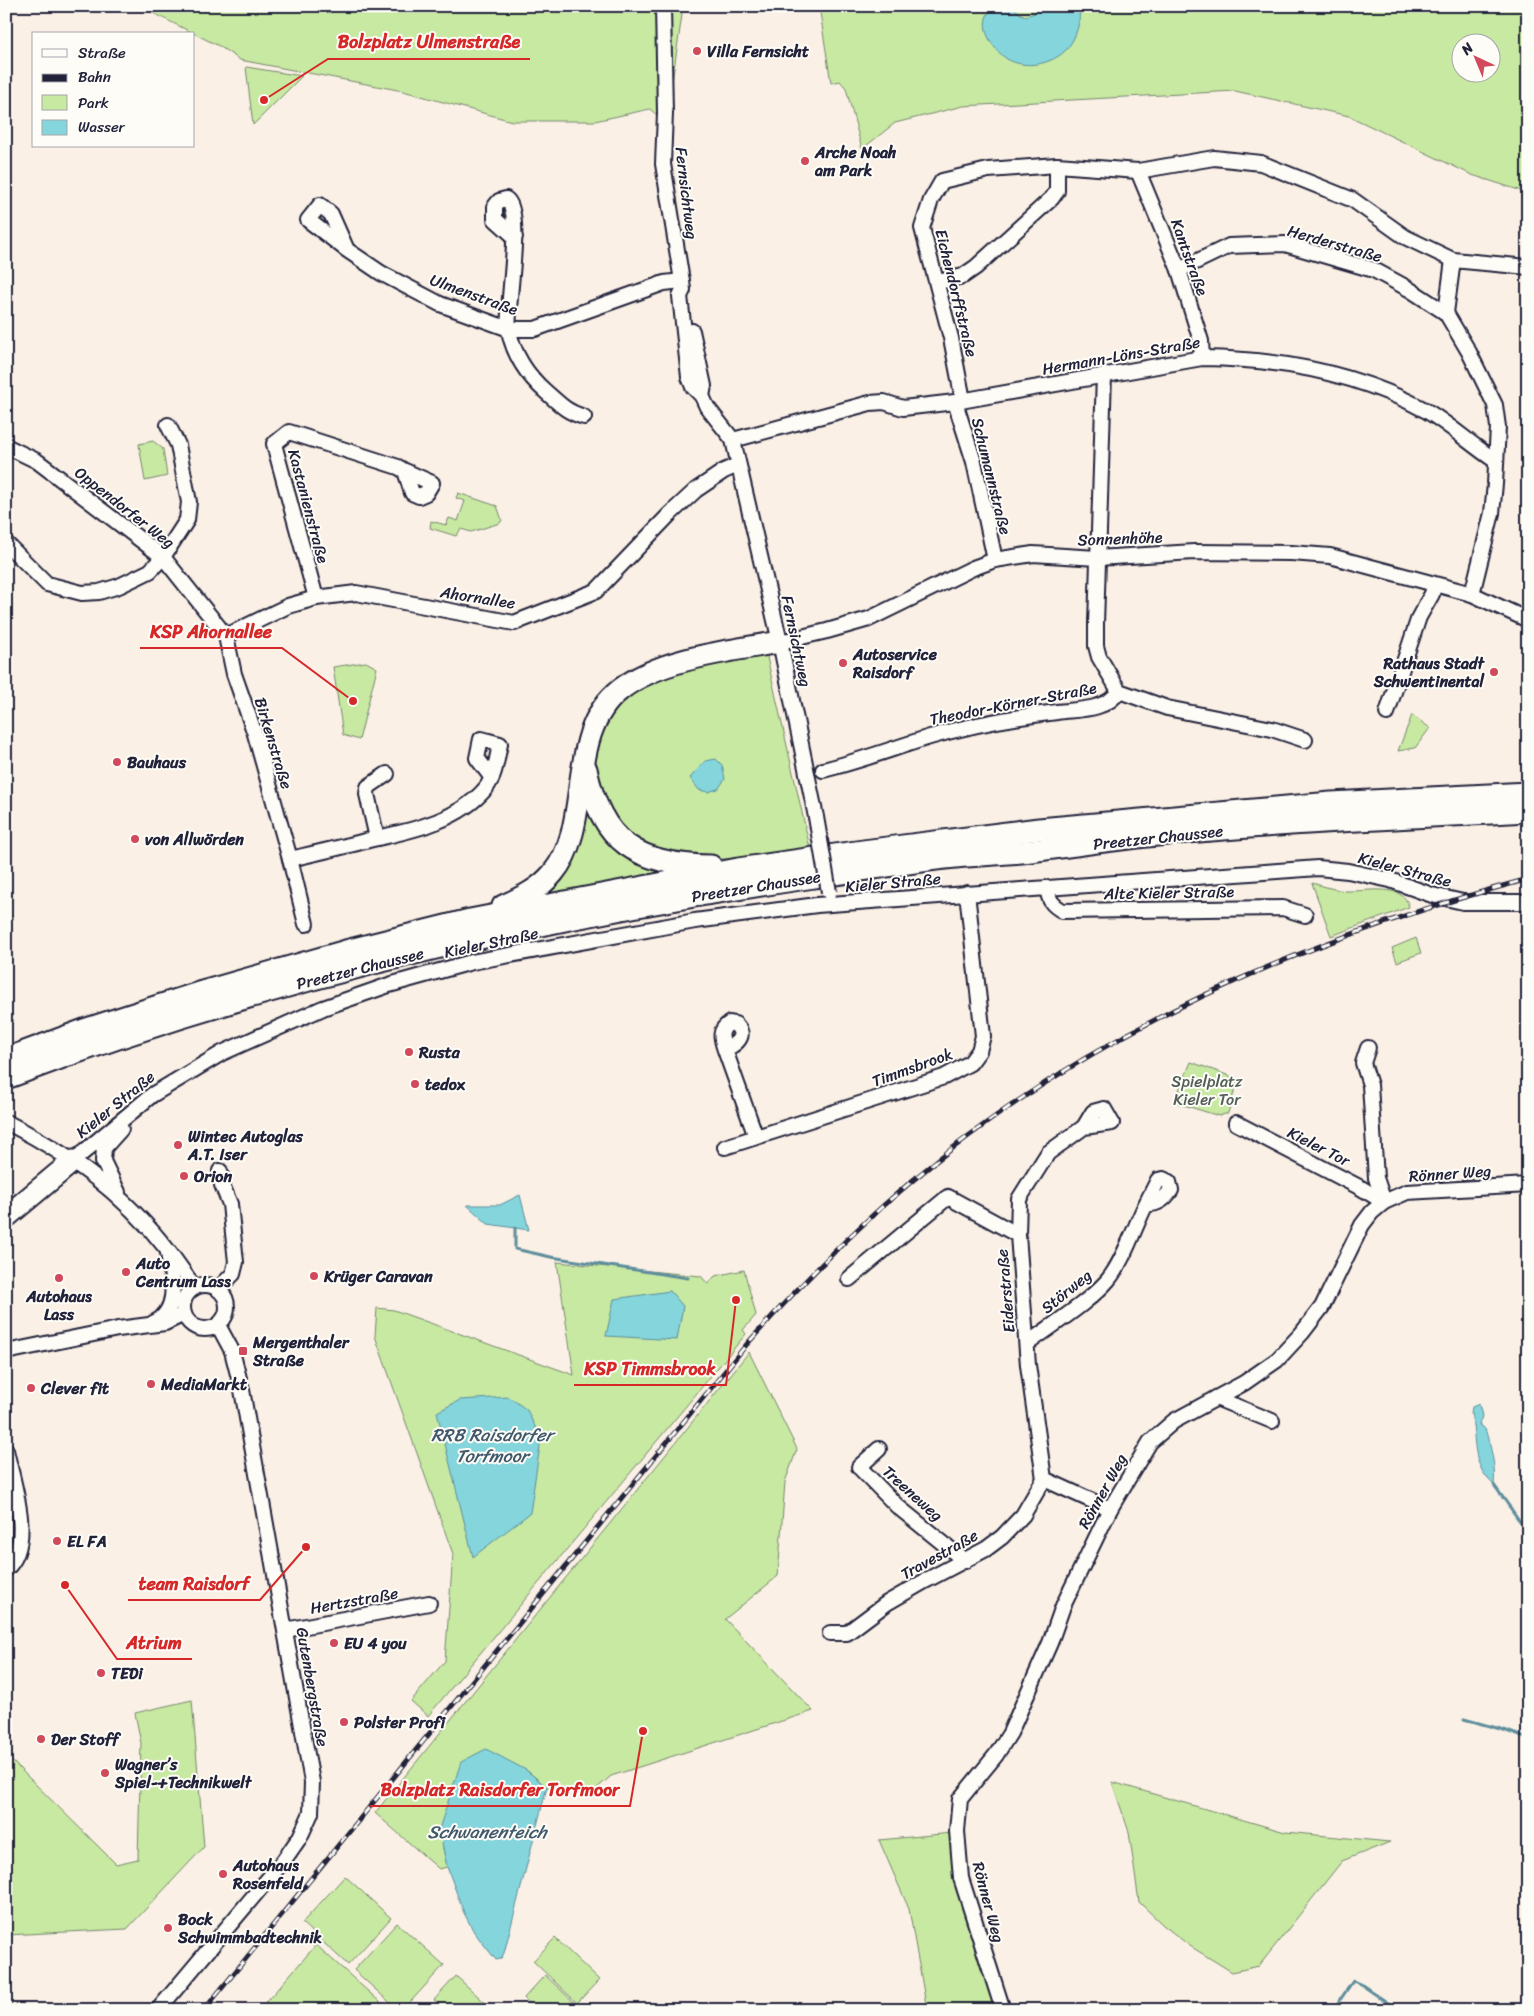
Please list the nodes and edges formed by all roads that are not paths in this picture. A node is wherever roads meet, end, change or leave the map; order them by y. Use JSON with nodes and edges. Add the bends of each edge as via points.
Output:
{"nodes":[{"id":1,"x":663,"y":6,"type":"edge"},
{"id":2,"x":1057,"y":165,"type":"junction"},
{"id":3,"x":1138,"y":171,"type":"junction"},
{"id":4,"x":514,"y":237,"type":"dead end"},
{"id":5,"x":347,"y":250,"type":"dead end"},
{"id":6,"x":1453,"y":260,"type":"junction"},
{"id":7,"x":1528,"y":267,"type":"edge"},
{"id":8,"x":1179,"y":270,"type":"junction"},
{"id":9,"x":938,"y":282,"type":"junction"},
{"id":10,"x":682,"y":286,"type":"junction"},
{"id":11,"x":1446,"y":313,"type":"junction"},
{"id":12,"x":509,"y":329,"type":"junction"},
{"id":13,"x":1202,"y":358,"type":"junction"},
{"id":14,"x":1104,"y":375,"type":"junction"},
{"id":15,"x":959,"y":401,"type":"junction"},
{"id":16,"x":584,"y":417,"type":"dead end"},
{"id":17,"x":168,"y":425,"type":"dead end"},
{"id":18,"x":733,"y":440,"type":"junction"},
{"id":19,"x":6,"y":446,"type":"edge"},
{"id":20,"x":1496,"y":461,"type":"junction"},
{"id":21,"x":738,"y":465,"type":"junction"},
{"id":22,"x":405,"y":471,"type":"dead end"},
{"id":23,"x":6,"y":543,"type":"edge"},
{"id":24,"x":163,"y":557,"type":"junction"},
{"id":25,"x":1097,"y":558,"type":"junction"},
{"id":26,"x":995,"y":560,"type":"junction"},
{"id":27,"x":1434,"y":585,"type":"junction"},
{"id":28,"x":1472,"y":594,"type":"junction"},
{"id":29,"x":316,"y":598,"type":"junction"},
{"id":30,"x":1528,"y":620,"type":"edge"},
{"id":31,"x":226,"y":636,"type":"junction"},
{"id":32,"x":780,"y":642,"type":"junction"},
{"id":33,"x":1120,"y":691,"type":"junction"},
{"id":34,"x":1387,"y":714,"type":"dead end"},
{"id":35,"x":1306,"y":740,"type":"dead end"},
{"id":36,"x":584,"y":761,"type":"junction"},
{"id":37,"x":824,"y":770,"type":"dead end"},
{"id":38,"x":387,"y":774,"type":"dead end"},
{"id":39,"x":492,"y":778,"type":"dead end"},
{"id":40,"x":1528,"y":793,"type":"edge"},
{"id":41,"x":1528,"y":811,"type":"edge"},
{"id":42,"x":377,"y":838,"type":"junction"},
{"id":43,"x":290,"y":859,"type":"junction"},
{"id":44,"x":738,"y":870,"type":"junction"},
{"id":45,"x":1047,"y":888,"type":"junction"},
{"id":46,"x":967,"y":893,"type":"junction"},
{"id":47,"x":831,"y":898,"type":"junction"},
{"id":48,"x":1528,"y":902,"type":"edge"},
{"id":49,"x":1305,"y":916,"type":"dead end"},
{"id":50,"x":470,"y":920,"type":"junction"},
{"id":51,"x":306,"y":924,"type":"dead end"},
{"id":52,"x":1368,"y":1048,"type":"dead end"},
{"id":53,"x":725,"y":1050,"type":"dead end"},
{"id":54,"x":6,"y":1059,"type":"edge"},
{"id":55,"x":6,"y":1078,"type":"edge"},
{"id":56,"x":152,"y":1095,"type":"junction"},
{"id":57,"x":6,"y":1122,"type":"edge"},
{"id":58,"x":1236,"y":1123,"type":"dead end"},
{"id":59,"x":1084,"y":1127,"type":"dead end"},
{"id":60,"x":756,"y":1136,"type":"junction"},
{"id":61,"x":725,"y":1147,"type":"dead end"},
{"id":62,"x":73,"y":1162,"type":"junction"},
{"id":63,"x":220,"y":1171,"type":"dead end"},
{"id":64,"x":1528,"y":1185,"type":"edge"},
{"id":65,"x":121,"y":1198,"type":"junction"},
{"id":66,"x":1384,"y":1202,"type":"junction"},
{"id":67,"x":1146,"y":1204,"type":"dead end"},
{"id":68,"x":6,"y":1216,"type":"edge"},
{"id":69,"x":1018,"y":1235,"type":"junction"},
{"id":70,"x":168,"y":1250,"type":"junction"},
{"id":71,"x":849,"y":1279,"type":"dead end"},
{"id":72,"x":194,"y":1288,"type":"junction"},
{"id":73,"x":218,"y":1289,"type":"junction"},
{"id":74,"x":184,"y":1314,"type":"junction"},
{"id":75,"x":218,"y":1325,"type":"junction"},
{"id":76,"x":146,"y":1326,"type":"junction"},
{"id":77,"x":1027,"y":1344,"type":"junction"},
{"id":78,"x":6,"y":1352,"type":"edge"},
{"id":79,"x":1216,"y":1398,"type":"junction"},
{"id":80,"x":1272,"y":1420,"type":"dead end"},
{"id":81,"x":879,"y":1449,"type":"dead end"},
{"id":82,"x":6,"y":1450,"type":"edge"},
{"id":83,"x":1044,"y":1479,"type":"junction"},
{"id":84,"x":1110,"y":1509,"type":"junction"},
{"id":85,"x":965,"y":1560,"type":"junction"},
{"id":86,"x":6,"y":1569,"type":"edge"},
{"id":87,"x":429,"y":1604,"type":"dead end"},
{"id":88,"x":285,"y":1630,"type":"junction"},
{"id":89,"x":830,"y":1633,"type":"dead end"},
{"id":90,"x":158,"y":2010,"type":"edge"},
{"id":91,"x":1003,"y":2010,"type":"edge"}],
"edges":[{"from":1,"to":10,"type":"street","name":"Fernsichtweg","via":[[663,164]]},
{"from":2,"to":3,"type":"street","name":"Eichendorffstraße"},
{"from":2,"to":9,"type":"street","via":[[1057,191],[1052,198],[976,267],[963,276]]},
{"from":2,"to":9,"type":"street","name":"Eichendorffstraße","via":[[988,170],[942,181],[931,200],[922,228]]},
{"from":3,"to":6,"type":"street","name":"Eichendorffstraße","via":[[1214,158],[1261,163],[1353,200],[1405,237]]},
{"from":3,"to":8,"type":"street","name":"Kantstraße"},
{"from":4,"to":12,"type":"street"},
{"from":5,"to":12,"type":"street","name":"Ulmenstraße","via":[[381,273],[440,304]]},
{"from":6,"to":7,"type":"street","name":"Eichendorffstraße"},
{"from":6,"to":11,"type":"street"},
{"from":8,"to":11,"type":"street","name":"Herderstraße","via":[[1229,246],[1285,244],[1374,270]]},
{"from":8,"to":13,"type":"street","name":"Kantstraße","via":[[1201,341]]},
{"from":9,"to":15,"type":"street","name":"Eichendorffstraße"},
{"from":10,"to":12,"type":"street","name":"Ulmenstraße","via":[[664,284],[535,328]]},
{"from":10,"to":18,"type":"street","name":"Fernsichtweg","via":[[704,386],[702,396]]},
{"from":11,"to":20,"type":"street","via":[[1495,405],[1498,427]]},
{"from":12,"to":16,"type":"street","via":[[519,358],[535,382],[568,412]]},
{"from":13,"to":14,"type":"street","name":"Hermann-Löns-Straße"},
{"from":13,"to":20,"type":"street","name":"Hermann-Löns-Straße","via":[[1255,360],[1303,368],[1387,392],[1425,410]]},
{"from":14,"to":15,"type":"street","name":"Hermann-Löns-Straße"},
{"from":14,"to":25,"type":"street"},
{"from":15,"to":18,"type":"street","name":"Hermann-Löns-Straße","via":[[903,408],[884,402],[870,403]]},
{"from":15,"to":26,"type":"street","name":"Schumannstraße"},
{"from":17,"to":24,"type":"street","via":[[178,445],[190,502],[187,520]]},
{"from":18,"to":21,"type":"street","name":"Fernsichtweg"},
{"from":19,"to":24,"type":"street","name":"Oppendorfer Weg","via":[[37,461]]},
{"from":20,"to":28,"type":"street","via":[[1492,513]]},
{"from":21,"to":29,"type":"street","name":"Ahornallee","via":[[696,490],[596,591],[514,623],[356,593]]},
{"from":21,"to":32,"type":"street","name":"Fernsichtweg"},
{"from":22,"to":29,"type":"street","name":"Kastanienstraße","via":[[290,432],[274,444]]},
{"from":23,"to":24,"type":"street","via":[[47,584],[82,593],[120,586],[150,571]]},
{"from":24,"to":31,"type":"street","name":"Oppendorfer Weg"},
{"from":25,"to":26,"type":"street","name":"Sonnenhöhe","via":[[1033,554]]},
{"from":25,"to":27,"type":"street","name":"Sonnenhöhe","via":[[1194,552],[1330,556]]},
{"from":25,"to":33,"type":"street","via":[[1096,646],[1099,657]]},
{"from":26,"to":32,"type":"street","name":"Sonnenhöhe","via":[[956,575],[869,619]]},
{"from":27,"to":28,"type":"street","name":"Sonnenhöhe"},
{"from":27,"to":34,"type":"street","via":[[1419,617]]},
{"from":28,"to":30,"type":"street","name":"Sonnenhöhe"},
{"from":29,"to":31,"type":"street","name":"Ahornallee","via":[[288,606]]},
{"from":31,"to":43,"type":"street","name":"Birkenstraße","via":[[234,674],[255,734]]},
{"from":32,"to":36,"type":"highway","via":[[670,664],[642,675],[619,690],[600,712],[588,740]]},
{"from":32,"to":47,"type":"street","name":"Fernsichtweg","bridge":true},
{"from":33,"to":35,"type":"street","via":[[1167,708],[1263,727]]},
{"from":33,"to":37,"type":"street","name":"Theodor-Körner-Straße","via":[[1100,707],[967,727]]},
{"from":36,"to":44,"type":"highway","via":[[599,813],[612,832],[632,849],[658,861]]},
{"from":36,"to":50,"type":"highway","via":[[571,837],[554,872],[526,896]]},
{"from":38,"to":42,"type":"street","via":[[368,787]]},
{"from":39,"to":42,"type":"street","via":[[486,788],[455,812],[434,823]]},
{"from":40,"to":44,"type":"highway","name":"Preetzer Chaussee","via":[[1331,803],[1039,829]]},
{"from":41,"to":55,"type":"highway","name":"Preetzer Chaussee","via":[[1332,821],[1146,836],[945,858],[628,907],[495,934],[323,976],[76,1051]]},
{"from":42,"to":43,"type":"street"},
{"from":43,"to":51,"type":"street","name":"Birkenstraße"},
{"from":44,"to":50,"type":"highway","name":"Preetzer Chaussee"},
{"from":45,"to":46,"type":"street","name":"Kieler Straße"},
{"from":45,"to":48,"type":"street","name":"Kieler Straße","via":[[1318,868],[1390,880],[1463,902]]},
{"from":45,"to":49,"type":"street","name":"Alte Kieler Straße","via":[[1053,906],[1063,911],[1283,908]]},
{"from":46,"to":47,"type":"street","name":"Kieler Straße"},
{"from":46,"to":60,"type":"street","name":"Timmsbrook","via":[[983,1036],[979,1051],[970,1063],[929,1083]]},
{"from":47,"to":56,"type":"street","name":"Kieler Straße","via":[[472,962],[389,985],[323,1008],[247,1041]]},
{"from":50,"to":54,"type":"highway","name":"Preetzer Chaussee","via":[[242,980],[84,1030]]},
{"from":52,"to":66,"type":"street","via":[[1363,1063],[1370,1085],[1376,1178]]},
{"from":53,"to":60,"type":"street"},
{"from":56,"to":62,"type":"street","name":"Kieler Straße"},
{"from":56,"to":65,"type":"street","via":[[104,1148],[103,1161]]},
{"from":57,"to":62,"type":"street"},
{"from":58,"to":66,"type":"street","name":"Kieler Tor"},
{"from":59,"to":69,"type":"street","via":[[1048,1153],[1019,1199]]},
{"from":60,"to":61,"type":"street","name":"Timmsbrook"},
{"from":62,"to":65,"type":"street"},
{"from":62,"to":68,"type":"highway"},
{"from":63,"to":73,"type":"street","via":[[230,1204],[236,1262],[233,1274]]},
{"from":64,"to":66,"type":"street","name":"Rönner Weg","via":[[1407,1192]]},
{"from":65,"to":70,"type":"street"},
{"from":66,"to":79,"type":"street","name":"Rönner Weg","via":[[1362,1225],[1322,1307],[1302,1334],[1261,1372]]},
{"from":67,"to":77,"type":"street","name":"Störweg","via":[[1108,1279]]},
{"from":69,"to":71,"type":"street","name":"Eiderstraße","via":[[948,1197]]},
{"from":69,"to":77,"type":"street","name":"Eiderstraße"},
{"from":70,"to":72,"type":"street"},
{"from":70,"to":76,"type":"street","via":[[174,1290],[170,1304],[157,1321]]},
{"from":72,"to":73,"type":"street","via":[[210,1285]]},
{"from":72,"to":74,"type":"street","via":[[184,1299]]},
{"from":73,"to":75,"type":"street","via":[[224,1295],[226,1311]]},
{"from":74,"to":75,"type":"street","via":[[188,1321],[202,1329]]},
{"from":74,"to":76,"type":"street"},
{"from":75,"to":88,"type":"street","name":"Gutenbergstraße","via":[[232,1351],[242,1390]]},
{"from":76,"to":78,"type":"street"},
{"from":77,"to":83,"type":"street","name":"Eiderstraße"},
{"from":79,"to":80,"type":"street"},
{"from":79,"to":84,"type":"street","name":"Rönner Weg","via":[[1174,1422],[1150,1442]]},
{"from":81,"to":85,"type":"street","name":"Treeneweg","via":[[859,1467],[897,1506]]},
{"from":82,"to":86,"type":"street","via":[[22,1533],[13,1563]]},
{"from":83,"to":84,"type":"street"},
{"from":83,"to":85,"type":"street","name":"Travestraße","via":[[1013,1527],[986,1549]]},
{"from":84,"to":91,"type":"street","name":"Rönner Weg","via":[[1063,1606],[1010,1733],[960,1799],[957,1830],[961,1878]]},
{"from":85,"to":89,"type":"street","name":"Travestraße","via":[[887,1603],[847,1633]]},
{"from":87,"to":88,"type":"street","name":"Hertzstraße"},
{"from":88,"to":90,"type":"street","name":"Gutenbergstraße","via":[[312,1782],[311,1813],[284,1860]]}]}
